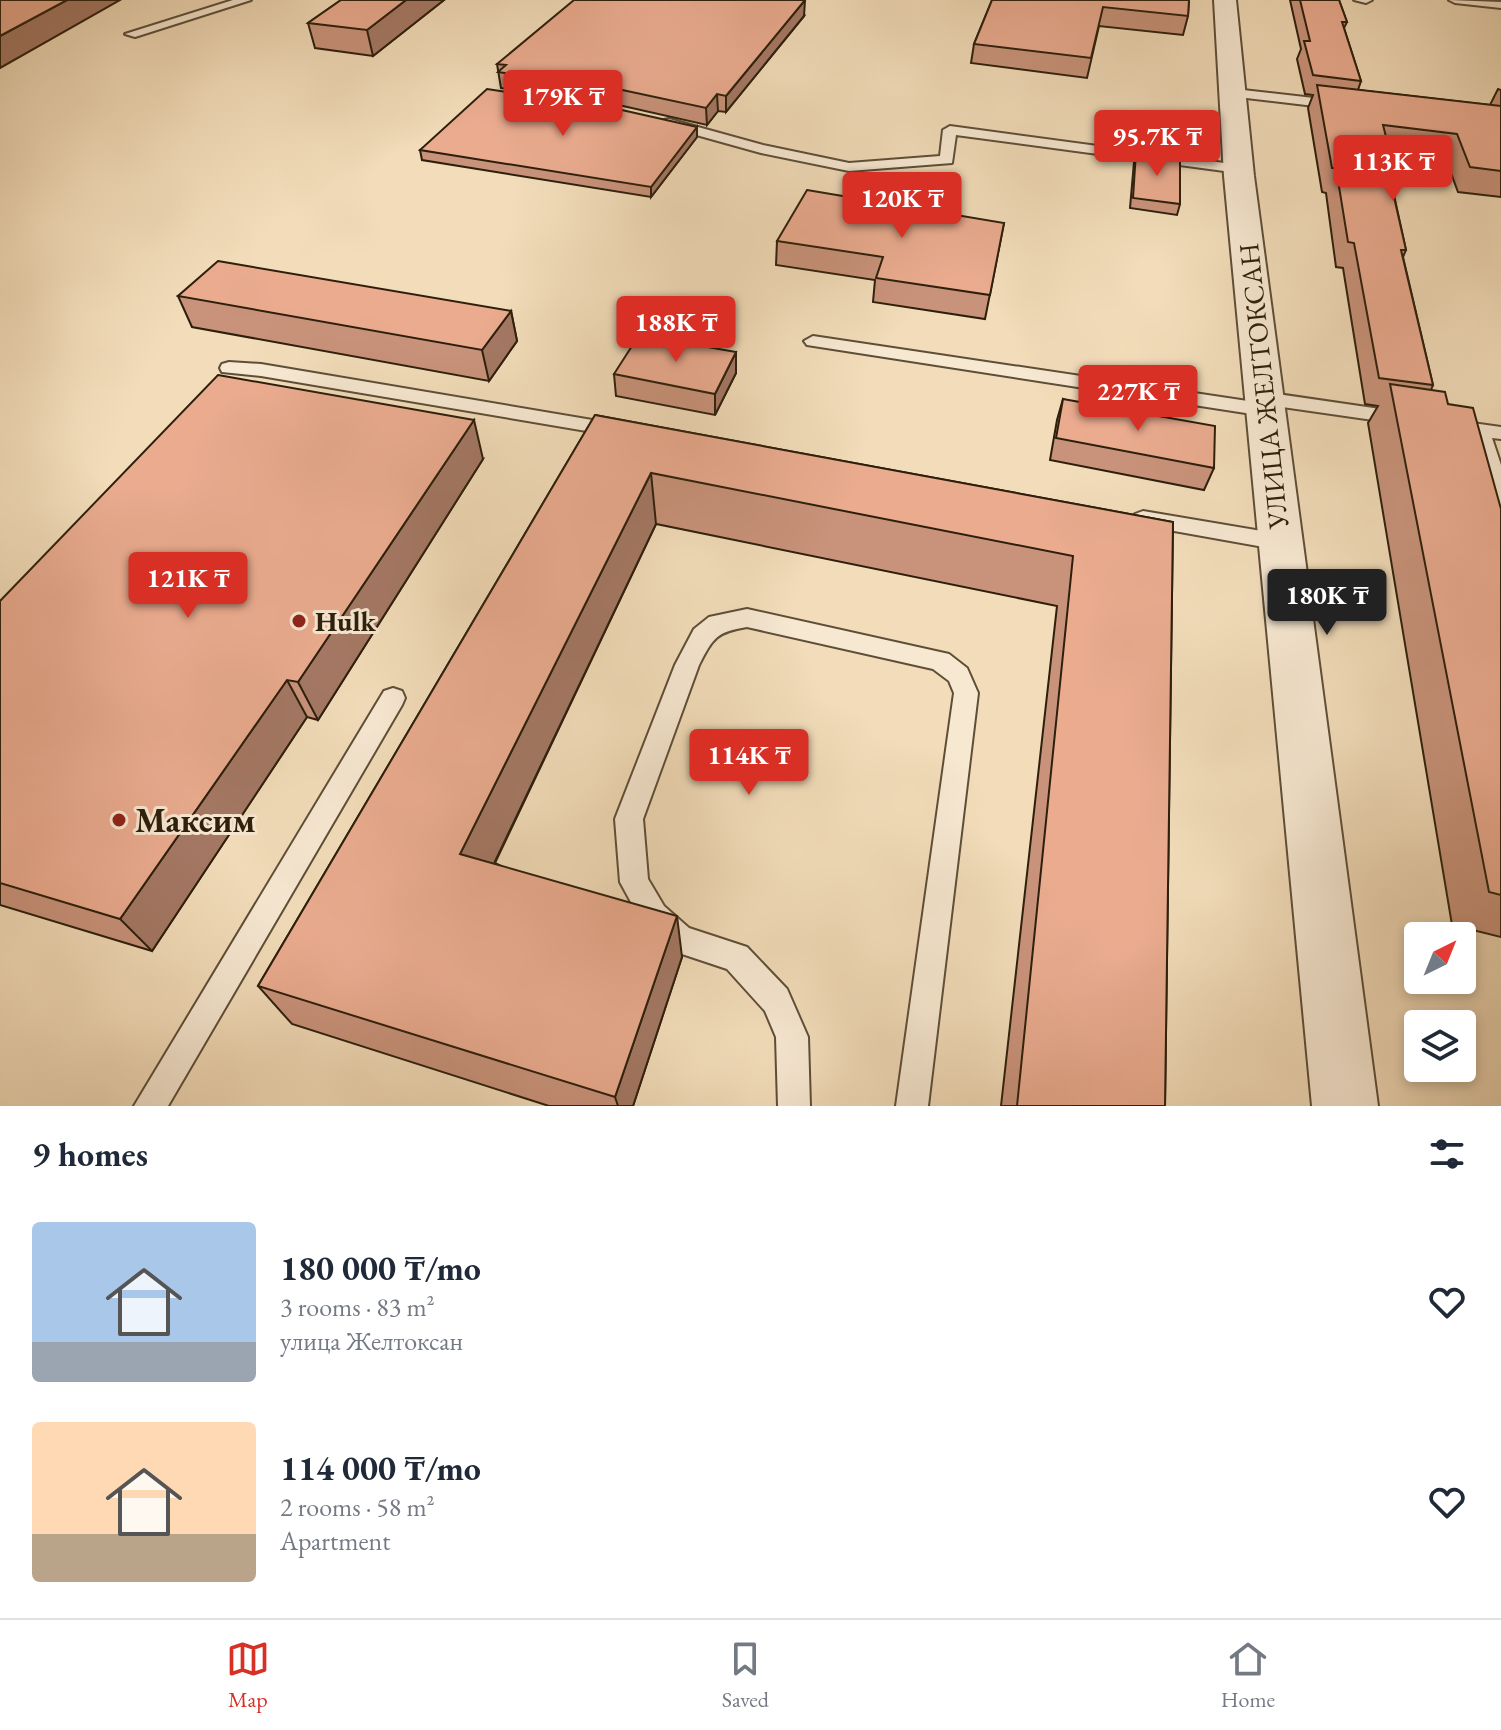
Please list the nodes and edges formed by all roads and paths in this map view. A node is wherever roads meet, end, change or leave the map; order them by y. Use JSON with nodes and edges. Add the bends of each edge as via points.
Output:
{"nodes":[{"id":1,"x":245,"y":0,"type":"edge"},
{"id":2,"x":1225,"y":0,"type":"edge"},
{"id":3,"x":1455,"y":0,"type":"edge"},
{"id":4,"x":1501,"y":5,"type":"edge"},
{"id":5,"x":131,"y":34,"type":"dead end"},
{"id":6,"x":1234,"y":93,"type":"junction"},
{"id":7,"x":1361,"y":108,"type":"edge"},
{"id":8,"x":658,"y":121,"type":"edge"},
{"id":9,"x":1239,"y":169,"type":"junction"},
{"id":10,"x":813,"y":341,"type":"dead end"},
{"id":11,"x":229,"y":368,"type":"dead end"},
{"id":12,"x":1264,"y":404,"type":"junction"},
{"id":13,"x":1490,"y":431,"type":"edge"},
{"id":14,"x":633,"y":433,"type":"edge"},
{"id":15,"x":1501,"y":498,"type":"edge"},
{"id":16,"x":1130,"y":516,"type":"edge"},
{"id":17,"x":1280,"y":542,"type":"junction"},
{"id":18,"x":393,"y":698,"type":"dead end"},
{"id":19,"x":150,"y":1106,"type":"edge"},
{"id":20,"x":794,"y":1106,"type":"edge"},
{"id":21,"x":912,"y":1106,"type":"edge"},
{"id":22,"x":1345,"y":1106,"type":"edge"}],
"edges":[{"from":1,"to":5,"type":"lane"},
{"from":2,"to":6,"type":"street","name":"УЛИЦА ЖЕЛТОКСАН"},
{"from":3,"to":4,"type":"lane"},
{"from":6,"to":7,"type":"lane"},
{"from":6,"to":9,"type":"street","name":"УЛИЦА ЖЕЛТОКСАН"},
{"from":8,"to":9,"type":"lane","via":[[849,167],[947,160],[950,130]]},
{"from":9,"to":12,"type":"street","name":"УЛИЦА ЖЕЛТОКСАН"},
{"from":10,"to":12,"type":"lane"},
{"from":11,"to":14,"type":"lane"},
{"from":12,"to":13,"type":"lane"},
{"from":12,"to":17,"type":"street","name":"УЛИЦА ЖЕЛТОКСАН"},
{"from":13,"to":15,"type":"lane"},
{"from":16,"to":17,"type":"lane"},
{"from":17,"to":22,"type":"street","name":"УЛИЦА ЖЕЛТОКСАН"},
{"from":18,"to":19,"type":"lane"},
{"from":20,"to":21,"type":"lane","via":[[792,1037],[776,1000],[736,957],[680,940],[654,916],[634,882],[629,819],[687,665],[702,636],[717,623],[747,618],[940,661],[958,675],[966,693]]}]}
